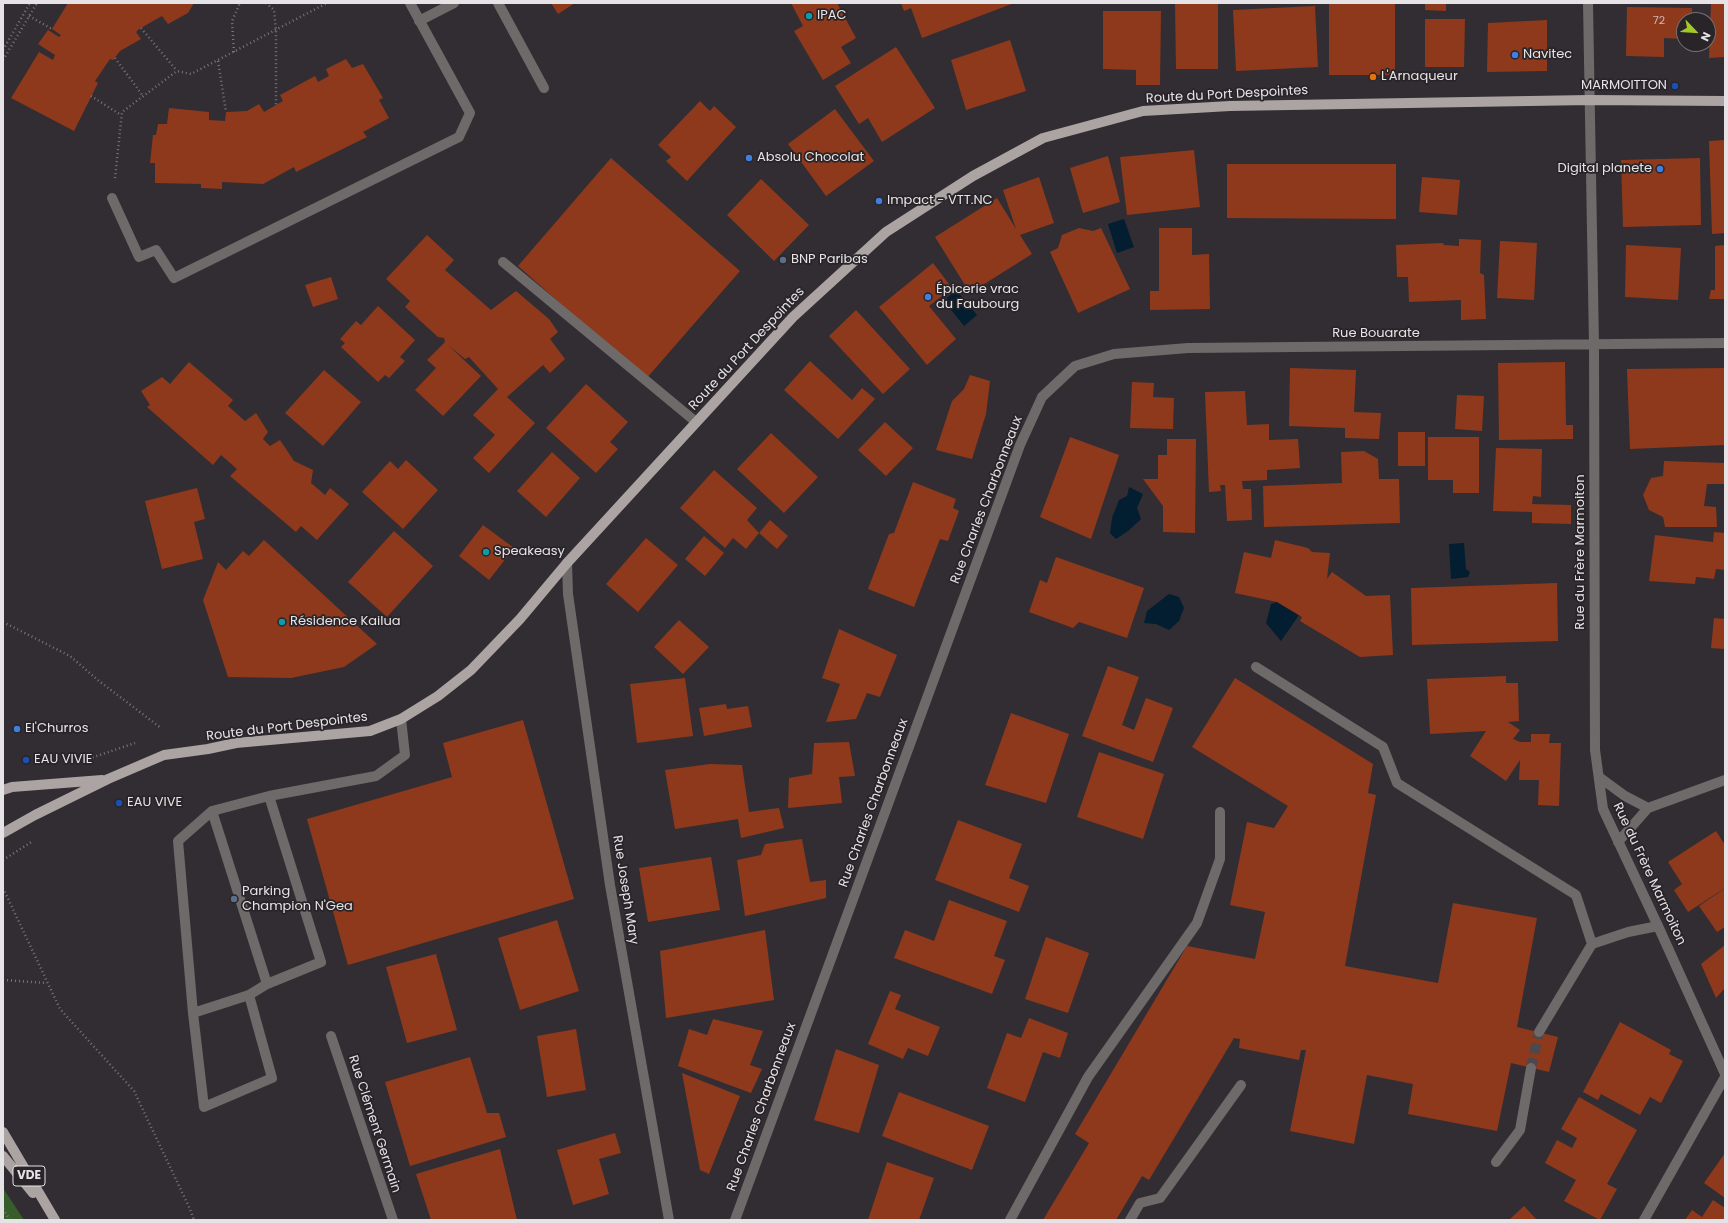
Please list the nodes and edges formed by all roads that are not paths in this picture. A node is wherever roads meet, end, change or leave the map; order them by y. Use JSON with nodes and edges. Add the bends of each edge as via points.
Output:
{"nodes":[{"id":1,"x":410,"y":3,"type":"edge"},
{"id":2,"x":454,"y":3,"type":"edge"},
{"id":3,"x":498,"y":3,"type":"edge"},
{"id":4,"x":1588,"y":3,"type":"edge"},
{"id":5,"x":419,"y":21,"type":"junction"},
{"id":6,"x":544,"y":88,"type":"dead end"},
{"id":7,"x":1589,"y":100,"type":"junction"},
{"id":8,"x":1725,"y":101,"type":"edge"},
{"id":9,"x":112,"y":198,"type":"road end"},
{"id":10,"x":503,"y":262,"type":"dead end"},
{"id":11,"x":1725,"y":343,"type":"edge"},
{"id":12,"x":1594,"y":345,"type":"junction"},
{"id":13,"x":1042,"y":397,"type":"joint"},
{"id":14,"x":696,"y":422,"type":"junction"},
{"id":15,"x":567,"y":563,"type":"junction"},
{"id":16,"x":1256,"y":667,"type":"dead end"},
{"id":17,"x":401,"y":719,"type":"junction"},
{"id":18,"x":1599,"y":777,"type":"junction"},
{"id":19,"x":108,"y":779,"type":"junction"},
{"id":20,"x":1725,"y":780,"type":"edge"},
{"id":21,"x":3,"y":790,"type":"edge"},
{"id":22,"x":269,"y":796,"type":"junction"},
{"id":23,"x":1648,"y":808,"type":"junction"},
{"id":24,"x":212,"y":810,"type":"junction"},
{"id":25,"x":1220,"y":812,"type":"dead end"},
{"id":26,"x":3,"y":833,"type":"edge"},
{"id":27,"x":1618,"y":842,"type":"junction"},
{"id":28,"x":1658,"y":926,"type":"junction"},
{"id":29,"x":1592,"y":944,"type":"junction"},
{"id":30,"x":267,"y":984,"type":"junction"},
{"id":31,"x":249,"y":995,"type":"junction"},
{"id":32,"x":193,"y":1013,"type":"junction"},
{"id":33,"x":1539,"y":1032,"type":"tunnel mouth"},
{"id":34,"x":331,"y":1036,"type":"dead end"},
{"id":35,"x":1530,"y":1068,"type":"tunnel mouth"},
{"id":36,"x":1725,"y":1074,"type":"edge"},
{"id":37,"x":1725,"y":1077,"type":"edge"},
{"id":38,"x":1241,"y":1085,"type":"dead end"},
{"id":39,"x":3,"y":1132,"type":"edge"},
{"id":40,"x":3,"y":1156,"type":"edge"},
{"id":41,"x":1496,"y":1162,"type":"dead end"},
{"id":42,"x":55,"y":1220,"type":"edge"},
{"id":43,"x":392,"y":1220,"type":"edge"},
{"id":44,"x":669,"y":1220,"type":"edge"},
{"id":45,"x":735,"y":1220,"type":"edge"},
{"id":46,"x":1010,"y":1220,"type":"edge"},
{"id":47,"x":1130,"y":1220,"type":"edge"},
{"id":48,"x":1644,"y":1220,"type":"edge"}],
"edges":[{"from":1,"to":5,"type":"street"},
{"from":2,"to":5,"type":"street"},
{"from":3,"to":6,"type":"street"},
{"from":4,"to":7,"type":"street","name":"Rue du Frère Marmoiton"},
{"from":5,"to":9,"type":"street","via":[[470,113],[459,137],[174,278],[156,250],[139,257]]},
{"from":7,"to":8,"type":"main road","name":"Route du Port Despointes"},
{"from":7,"to":12,"type":"street","name":"Rue du Frère Marmoiton"},
{"from":7,"to":14,"type":"main road","name":"Route du Port Despointes","via":[[1230,106],[1143,111],[1043,138],[973,176],[886,232],[793,317]]},
{"from":10,"to":14,"type":"street"},
{"from":11,"to":12,"type":"street","name":"Rue Bouarate"},
{"from":12,"to":13,"type":"street","name":"Rue Bouarate","via":[[1188,348],[1114,354],[1075,366]]},
{"from":12,"to":18,"type":"street","name":"Rue du Frère Marmoiton","via":[[1595,750]]},
{"from":13,"to":45,"type":"street","name":"Rue Charles Charbonneaux","via":[[1020,445]]},
{"from":14,"to":15,"type":"main road","name":"Route du Port Despointes"},
{"from":15,"to":17,"type":"main road","name":"Route du Port Despointes","via":[[520,619],[471,670],[438,696]]},
{"from":15,"to":44,"type":"street","name":"Rue Joseph Mary","via":[[568,594],[610,885]]},
{"from":16,"to":29,"type":"street","via":[[1383,747],[1398,783],[1576,895]]},
{"from":17,"to":19,"type":"main road","name":"Route du Port Despointes","via":[[370,731],[236,743],[164,755]]},
{"from":17,"to":22,"type":"street","via":[[404,755],[376,776]]},
{"from":18,"to":23,"type":"street","via":[[1625,796]]},
{"from":18,"to":27,"type":"street","name":"Rue du Frère Marmoiton","via":[[1603,809]]},
{"from":19,"to":21,"type":"main road","name":"Route du Port Despointes","via":[[12,787]]},
{"from":19,"to":26,"type":"main road","name":"Route du Port Despointes"},
{"from":20,"to":23,"type":"street"},
{"from":22,"to":24,"type":"street"},
{"from":22,"to":30,"type":"street","via":[[321,962]]},
{"from":23,"to":27,"type":"street"},
{"from":24,"to":30,"type":"street"},
{"from":24,"to":32,"type":"street","via":[[178,841]]},
{"from":25,"to":46,"type":"street","via":[[1220,859],[1198,922],[1088,1077]]},
{"from":27,"to":28,"type":"street","name":"Rue du Frère Marmoiton"},
{"from":28,"to":29,"type":"street","via":[[1628,932]]},
{"from":28,"to":36,"type":"street","name":"Rue du Frère Marmoiton"},
{"from":29,"to":33,"type":"street"},
{"from":30,"to":31,"type":"street"},
{"from":31,"to":32,"type":"street"},
{"from":31,"to":32,"type":"street","via":[[272,1078],[204,1107]]},
{"from":34,"to":43,"type":"street","name":"Rue Clément Germain"},
{"from":35,"to":41,"type":"street","via":[[1520,1130]]},
{"from":37,"to":48,"type":"street"},
{"from":38,"to":47,"type":"street","via":[[1160,1198],[1140,1203]]},
{"from":39,"to":42,"type":"main road","number":"VDE"},
{"from":40,"to":42,"type":"main road","number":"VDE"}]}
